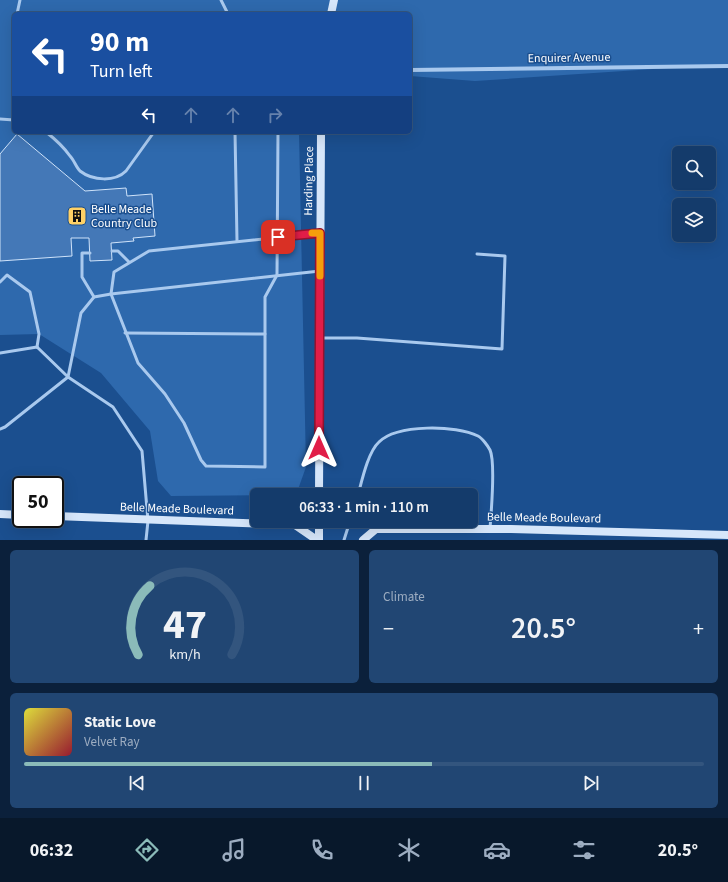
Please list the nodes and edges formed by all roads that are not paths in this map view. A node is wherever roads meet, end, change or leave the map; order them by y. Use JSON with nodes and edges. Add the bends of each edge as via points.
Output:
{"nodes":[{"id":1,"x":20,"y":0,"type":"edge"},
{"id":2,"x":221,"y":0,"type":"edge"},
{"id":3,"x":334,"y":0,"type":"edge"},
{"id":4,"x":17,"y":12,"type":"edge"},
{"id":5,"x":227,"y":12,"type":"edge"},
{"id":6,"x":331,"y":12,"type":"edge"},
{"id":7,"x":728,"y":66,"type":"edge"},
{"id":8,"x":412,"y":70,"type":"edge"},
{"id":9,"x":0,"y":119,"type":"edge"},
{"id":10,"x":12,"y":120,"type":"edge"},
{"id":11,"x":48,"y":134,"type":"edge"},
{"id":12,"x":153,"y":134,"type":"edge"},
{"id":13,"x":235,"y":134,"type":"edge"},
{"id":14,"x":278,"y":134,"type":"edge"},
{"id":15,"x":321,"y":134,"type":"edge"},
{"id":16,"x":320,"y":233,"type":"junction"},
{"id":17,"x":278,"y":237,"type":"junction"},
{"id":18,"x":237,"y":241,"type":"junction"},
{"id":19,"x":112,"y":251,"type":"dead end"},
{"id":20,"x":90,"y":252,"type":"dead end"},
{"id":21,"x":477,"y":254,"type":"dead end"},
{"id":22,"x":129,"y":262,"type":"junction"},
{"id":23,"x":320,"y":271,"type":"junction"},
{"id":24,"x":277,"y":275,"type":"junction"},
{"id":25,"x":0,"y":282,"type":"edge"},
{"id":26,"x":111,"y":294,"type":"junction"},
{"id":27,"x":94,"y":297,"type":"junction"},
{"id":28,"x":125,"y":333,"type":"junction"},
{"id":29,"x":265,"y":334,"type":"junction"},
{"id":30,"x":320,"y":338,"type":"junction"},
{"id":31,"x":37,"y":347,"type":"junction"},
{"id":32,"x":0,"y":353,"type":"edge"},
{"id":33,"x":68,"y":377,"type":"junction"},
{"id":34,"x":0,"y":429,"type":"edge"},
{"id":35,"x":319,"y":488,"type":"edge"},
{"id":36,"x":360,"y":488,"type":"edge"},
{"id":37,"x":0,"y":514,"type":"edge"},
{"id":38,"x":12,"y":515,"type":"edge"},
{"id":39,"x":64,"y":516,"type":"edge"},
{"id":40,"x":148,"y":521,"type":"junction"},
{"id":41,"x":319,"y":528,"type":"edge"},
{"id":42,"x":348,"y":528,"type":"edge"},
{"id":43,"x":490,"y":529,"type":"junction"},
{"id":44,"x":728,"y":535,"type":"edge"},
{"id":45,"x":681,"y":537,"type":"edge"},
{"id":46,"x":146,"y":540,"type":"edge"},
{"id":47,"x":318,"y":540,"type":"edge"},
{"id":48,"x":344,"y":540,"type":"edge"},
{"id":49,"x":364,"y":540,"type":"edge"}],
"edges":[{"from":1,"to":4,"type":"lane"},
{"from":2,"to":5,"type":"lane"},
{"from":3,"to":6,"type":"main road"},
{"from":7,"to":8,"type":"street","name":"Enquirer Avenue"},
{"from":9,"to":10,"type":"lane"},
{"from":11,"to":12,"type":"lane","via":[[62,147],[80,171],[98,178],[110,179],[121,176],[126,171]]},
{"from":13,"to":18,"type":"lane"},
{"from":14,"to":17,"type":"lane"},
{"from":15,"to":16,"type":"main road","name":"Harding Place"},
{"from":16,"to":17,"type":"lane"},
{"from":16,"to":23,"type":"main road","name":"Harding Place"},
{"from":17,"to":18,"type":"lane"},
{"from":17,"to":24,"type":"lane"},
{"from":18,"to":22,"type":"lane","via":[[149,251]]},
{"from":19,"to":22,"type":"lane","via":[[118,251]]},
{"from":20,"to":27,"type":"lane","via":[[82,253],[82,277]]},
{"from":21,"to":30,"type":"lane","via":[[505,256],[502,349],[357,338]]},
{"from":22,"to":26,"type":"lane","via":[[114,272]]},
{"from":23,"to":24,"type":"lane"},
{"from":23,"to":30,"type":"main road","name":"Harding Place"},
{"from":24,"to":26,"type":"lane"},
{"from":24,"to":29,"type":"lane","via":[[265,297]]},
{"from":25,"to":31,"type":"lane","via":[[7,275],[30,292],[39,334]]},
{"from":26,"to":27,"type":"lane"},
{"from":26,"to":28,"type":"lane"},
{"from":27,"to":33,"type":"lane","via":[[81,313]]},
{"from":28,"to":29,"type":"lane"},
{"from":28,"to":29,"type":"lane","via":[[138,363],[165,394],[184,423],[206,466],[265,467]]},
{"from":30,"to":35,"type":"main road","name":"Harding Place"},
{"from":31,"to":32,"type":"lane"},
{"from":31,"to":33,"type":"lane"},
{"from":33,"to":34,"type":"lane"},
{"from":33,"to":40,"type":"lane","via":[[113,407],[142,451]]},
{"from":36,"to":43,"type":"lane","via":[[366,465],[378,442],[387,435],[399,430],[428,429],[459,431],[480,437],[490,451],[493,486]]},
{"from":37,"to":38,"type":"main road"},
{"from":39,"to":40,"type":"main road","name":"Belle Meade Boulevard"},
{"from":40,"to":46,"type":"lane"},
{"from":40,"to":47,"type":"main road","name":"Belle Meade Boulevard","via":[[295,525]]},
{"from":41,"to":47,"type":"main road"},
{"from":42,"to":48,"type":"lane"},
{"from":43,"to":45,"type":"main road","name":"Belle Meade Boulevard"},
{"from":43,"to":49,"type":"main road","name":"Belle Meade Boulevard","via":[[376,529]]},
{"from":44,"to":45,"type":"main road","name":"Belle Meade Boulevard"}]}
